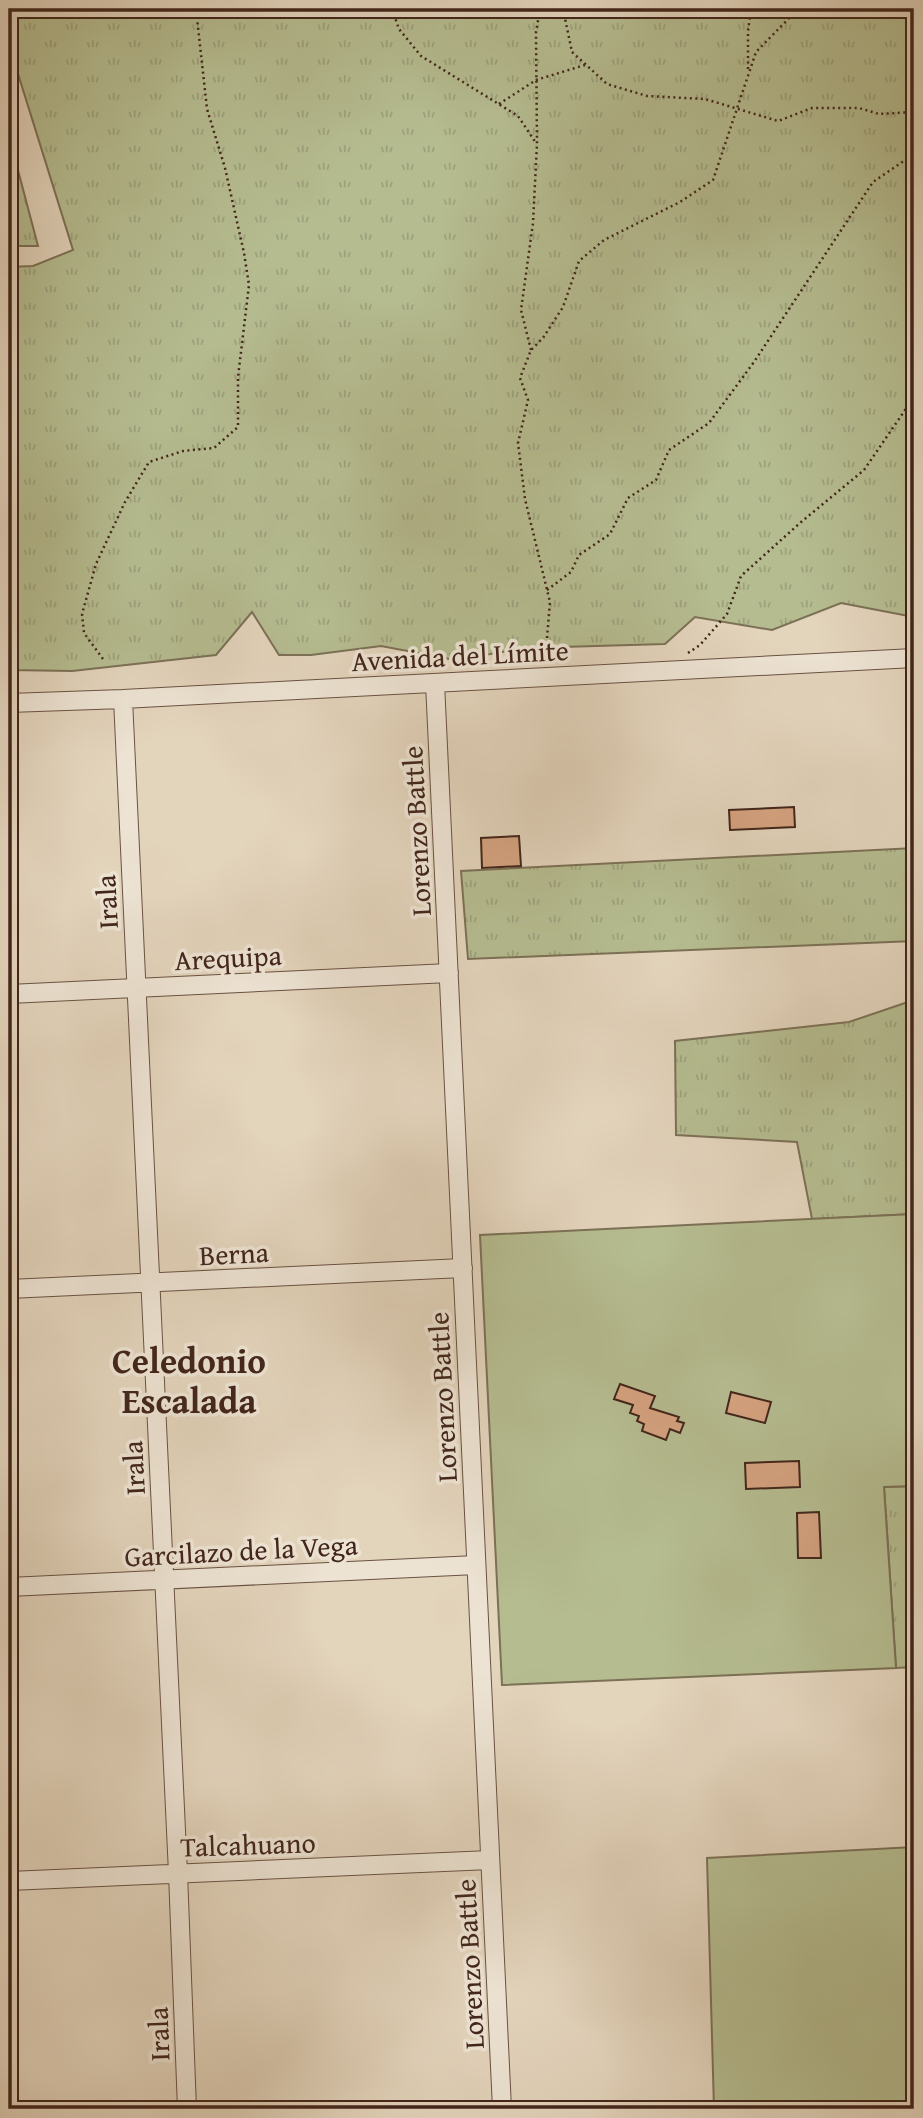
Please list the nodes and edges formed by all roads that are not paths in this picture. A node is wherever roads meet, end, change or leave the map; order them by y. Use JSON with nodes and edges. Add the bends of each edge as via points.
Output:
{"nodes":[{"id":1,"x":914,"y":658,"type":"edge"},
{"id":2,"x":435,"y":683,"type":"junction"},
{"id":3,"x":122,"y":699,"type":"junction"},
{"id":4,"x":9,"y":703,"type":"edge"},
{"id":5,"x":449,"y":973,"type":"junction"},
{"id":6,"x":136,"y":988,"type":"junction"},
{"id":7,"x":9,"y":994,"type":"edge"},
{"id":8,"x":463,"y":1268,"type":"junction"},
{"id":9,"x":150,"y":1283,"type":"junction"},
{"id":10,"x":9,"y":1289,"type":"edge"},
{"id":11,"x":476,"y":1565,"type":"junction"},
{"id":12,"x":164,"y":1579,"type":"junction"},
{"id":13,"x":9,"y":1587,"type":"edge"},
{"id":14,"x":490,"y":1860,"type":"junction"},
{"id":15,"x":178,"y":1873,"type":"junction"},
{"id":16,"x":9,"y":1881,"type":"edge"},
{"id":17,"x":187,"y":2109,"type":"edge"},
{"id":18,"x":502,"y":2109,"type":"edge"}],
"edges":[{"from":1,"to":2,"type":"street","name":"Avenida del Límite"},
{"from":2,"to":3,"type":"street","name":"Avenida del Límite"},
{"from":2,"to":5,"type":"street","name":"Lorenzo Battle"},
{"from":3,"to":4,"type":"street","name":"Avenida del Límite"},
{"from":3,"to":6,"type":"street","name":"Irala"},
{"from":5,"to":6,"type":"street","name":"Arequipa"},
{"from":5,"to":8,"type":"street","name":"Lorenzo Battle"},
{"from":6,"to":7,"type":"street","name":"Arequipa"},
{"from":6,"to":9,"type":"street","name":"Irala"},
{"from":8,"to":9,"type":"street","name":"Berna"},
{"from":8,"to":11,"type":"street","name":"Lorenzo Battle"},
{"from":9,"to":10,"type":"street","name":"Berna"},
{"from":9,"to":12,"type":"street","name":"Irala"},
{"from":11,"to":12,"type":"street","name":"Garcilazo de la Vega"},
{"from":11,"to":14,"type":"street","name":"Lorenzo Battle"},
{"from":12,"to":13,"type":"street","name":"Garcilazo de la Vega"},
{"from":12,"to":15,"type":"street","name":"Irala"},
{"from":14,"to":15,"type":"street","name":"Talcahuano"},
{"from":14,"to":18,"type":"street","name":"Lorenzo Battle"},
{"from":15,"to":16,"type":"street","name":"Talcahuano"},
{"from":15,"to":17,"type":"street","name":"Irala"}]}
